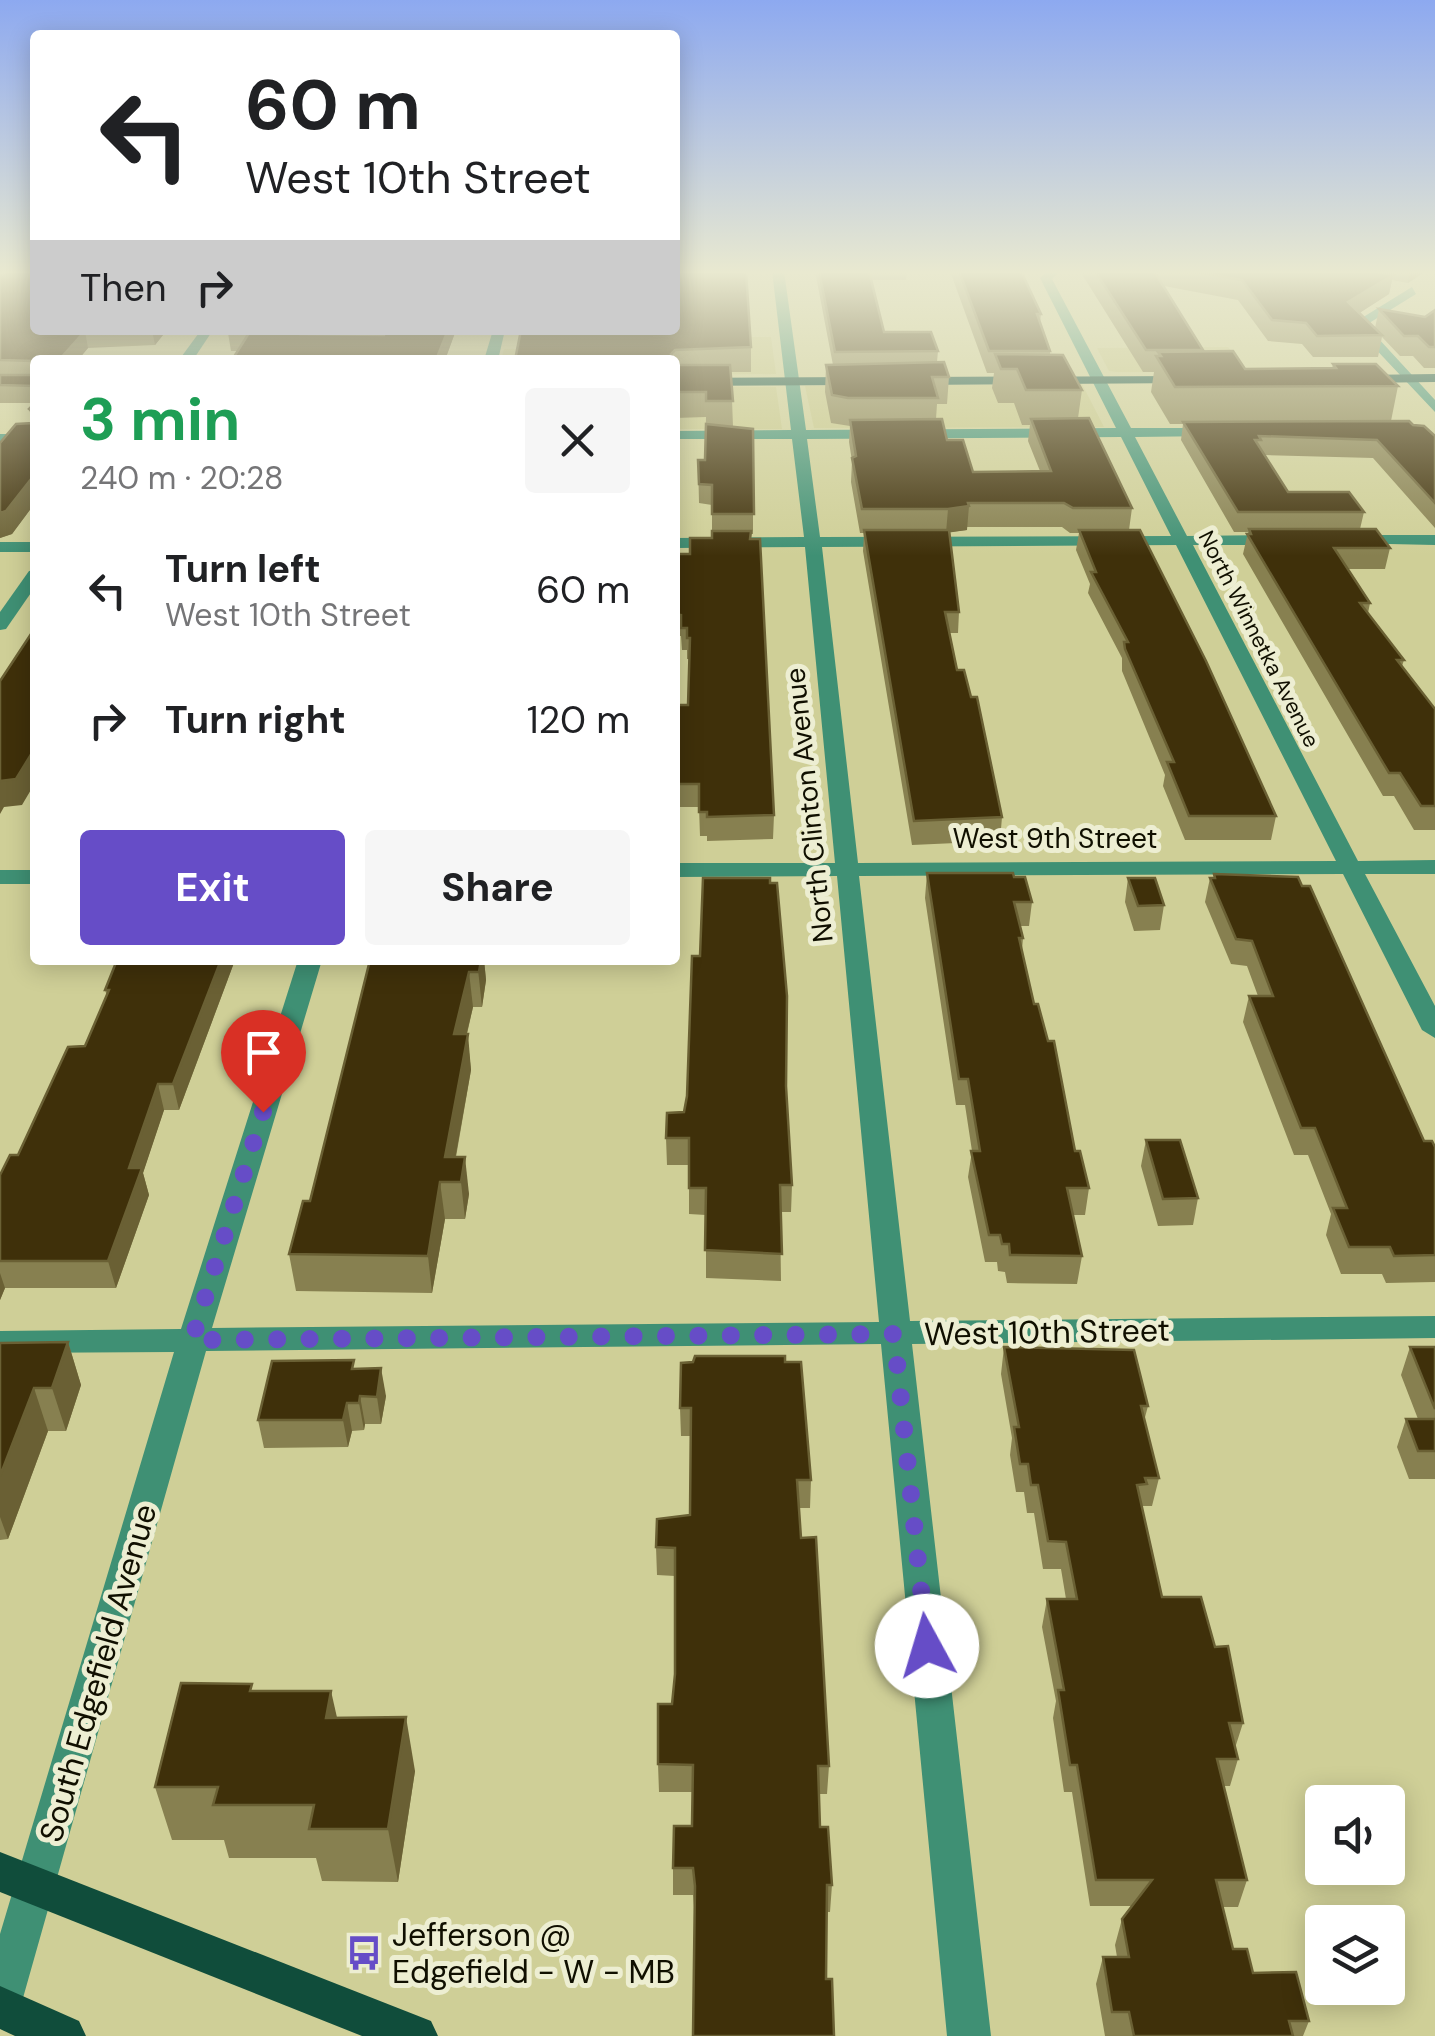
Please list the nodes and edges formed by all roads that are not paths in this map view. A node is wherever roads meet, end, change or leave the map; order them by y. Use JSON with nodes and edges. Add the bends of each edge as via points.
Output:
{"nodes":[{"id":1,"x":790,"y":366,"type":"edge"},
{"id":2,"x":1093,"y":366,"type":"edge"},
{"id":3,"x":1397,"y":366,"type":"edge"},
{"id":4,"x":1408,"y":378,"type":"junction"},
{"id":5,"x":1435,"y":378,"type":"edge"},
{"id":6,"x":1349,"y":379,"type":"edge"},
{"id":7,"x":1100,"y":380,"type":"junction"},
{"id":8,"x":1196,"y":380,"type":"edge"},
{"id":9,"x":870,"y":381,"type":"edge"},
{"id":10,"x":907,"y":381,"type":"edge"},
{"id":11,"x":680,"y":382,"type":"edge"},
{"id":12,"x":792,"y":382,"type":"junction"},
{"id":13,"x":1435,"y":408,"type":"edge"},
{"id":14,"x":1128,"y":432,"type":"junction"},
{"id":15,"x":1237,"y":432,"type":"edge"},
{"id":16,"x":796,"y":434,"type":"junction"},
{"id":17,"x":680,"y":435,"type":"edge"},
{"id":18,"x":0,"y":438,"type":"edge"},
{"id":19,"x":30,"y":438,"type":"edge"},
{"id":20,"x":1296,"y":540,"type":"edge"},
{"id":21,"x":1334,"y":540,"type":"edge"},
{"id":22,"x":1435,"y":540,"type":"edge"},
{"id":23,"x":1183,"y":541,"type":"junction"},
{"id":24,"x":680,"y":543,"type":"edge"},
{"id":25,"x":812,"y":543,"type":"junction"},
{"id":26,"x":0,"y":547,"type":"edge"},
{"id":27,"x":30,"y":547,"type":"edge"},
{"id":28,"x":30,"y":582,"type":"edge"},
{"id":29,"x":0,"y":625,"type":"edge"},
{"id":30,"x":1435,"y":867,"type":"edge"},
{"id":31,"x":845,"y":868,"type":"junction"},
{"id":32,"x":1352,"y":868,"type":"junction"},
{"id":33,"x":680,"y":870,"type":"edge"},
{"id":34,"x":0,"y":877,"type":"edge"},
{"id":35,"x":30,"y":877,"type":"edge"},
{"id":36,"x":308,"y":965,"type":"edge"},
{"id":37,"x":1435,"y":1030,"type":"edge"},
{"id":38,"x":1435,"y":1328,"type":"edge"},
{"id":39,"x":894,"y":1334,"type":"junction"},
{"id":40,"x":192,"y":1340,"type":"junction"},
{"id":41,"x":0,"y":1342,"type":"edge"},
{"id":42,"x":18,"y":1879,"type":"edge"},
{"id":43,"x":0,"y":2006,"type":"edge"},
{"id":44,"x":64,"y":2036,"type":"edge"},
{"id":45,"x":416,"y":2036,"type":"edge"},
{"id":46,"x":969,"y":2036,"type":"edge"}],
"edges":[{"from":1,"to":12,"type":"street","name":"North Clinton Avenue"},
{"from":2,"to":7,"type":"street","name":"North Winnetka Avenue"},
{"from":3,"to":4,"type":"street"},
{"from":4,"to":5,"type":"main road"},
{"from":4,"to":6,"type":"main road"},
{"from":4,"to":13,"type":"street"},
{"from":7,"to":8,"type":"main road"},
{"from":7,"to":10,"type":"main road"},
{"from":7,"to":14,"type":"street","name":"North Winnetka Avenue"},
{"from":9,"to":12,"type":"main road"},
{"from":11,"to":12,"type":"main road"},
{"from":12,"to":16,"type":"street","name":"North Clinton Avenue"},
{"from":14,"to":15,"type":"street"},
{"from":14,"to":16,"type":"street"},
{"from":14,"to":23,"type":"street","name":"North Winnetka Avenue"},
{"from":16,"to":17,"type":"street"},
{"from":16,"to":25,"type":"street","name":"North Clinton Avenue"},
{"from":18,"to":19,"type":"street"},
{"from":20,"to":23,"type":"street"},
{"from":21,"to":22,"type":"street"},
{"from":23,"to":25,"type":"street"},
{"from":23,"to":32,"type":"street","name":"North Winnetka Avenue"},
{"from":24,"to":25,"type":"street"},
{"from":25,"to":31,"type":"street","name":"North Clinton Avenue"},
{"from":26,"to":27,"type":"street"},
{"from":28,"to":29,"type":"street"},
{"from":30,"to":32,"type":"street","name":"West 9th Street"},
{"from":31,"to":32,"type":"street","name":"West 9th Street"},
{"from":31,"to":33,"type":"street","name":"West 9th Street"},
{"from":31,"to":39,"type":"street","name":"North Clinton Avenue"},
{"from":32,"to":37,"type":"street","name":"North Winnetka Avenue"},
{"from":34,"to":35,"type":"street"},
{"from":36,"to":40,"type":"street","name":"South Edgefield Avenue"},
{"from":38,"to":39,"type":"street","name":"West 10th Street"},
{"from":39,"to":40,"type":"street","name":"West 10th Street"},
{"from":39,"to":46,"type":"street","name":"North Clinton Avenue"},
{"from":40,"to":41,"type":"street","name":"West 10th Street"},
{"from":40,"to":42,"type":"street","name":"South Edgefield Avenue"},
{"from":42,"to":43,"type":"street","name":"South Edgefield Avenue"},
{"from":42,"to":45,"type":"main road"},
{"from":43,"to":44,"type":"main road"}]}
